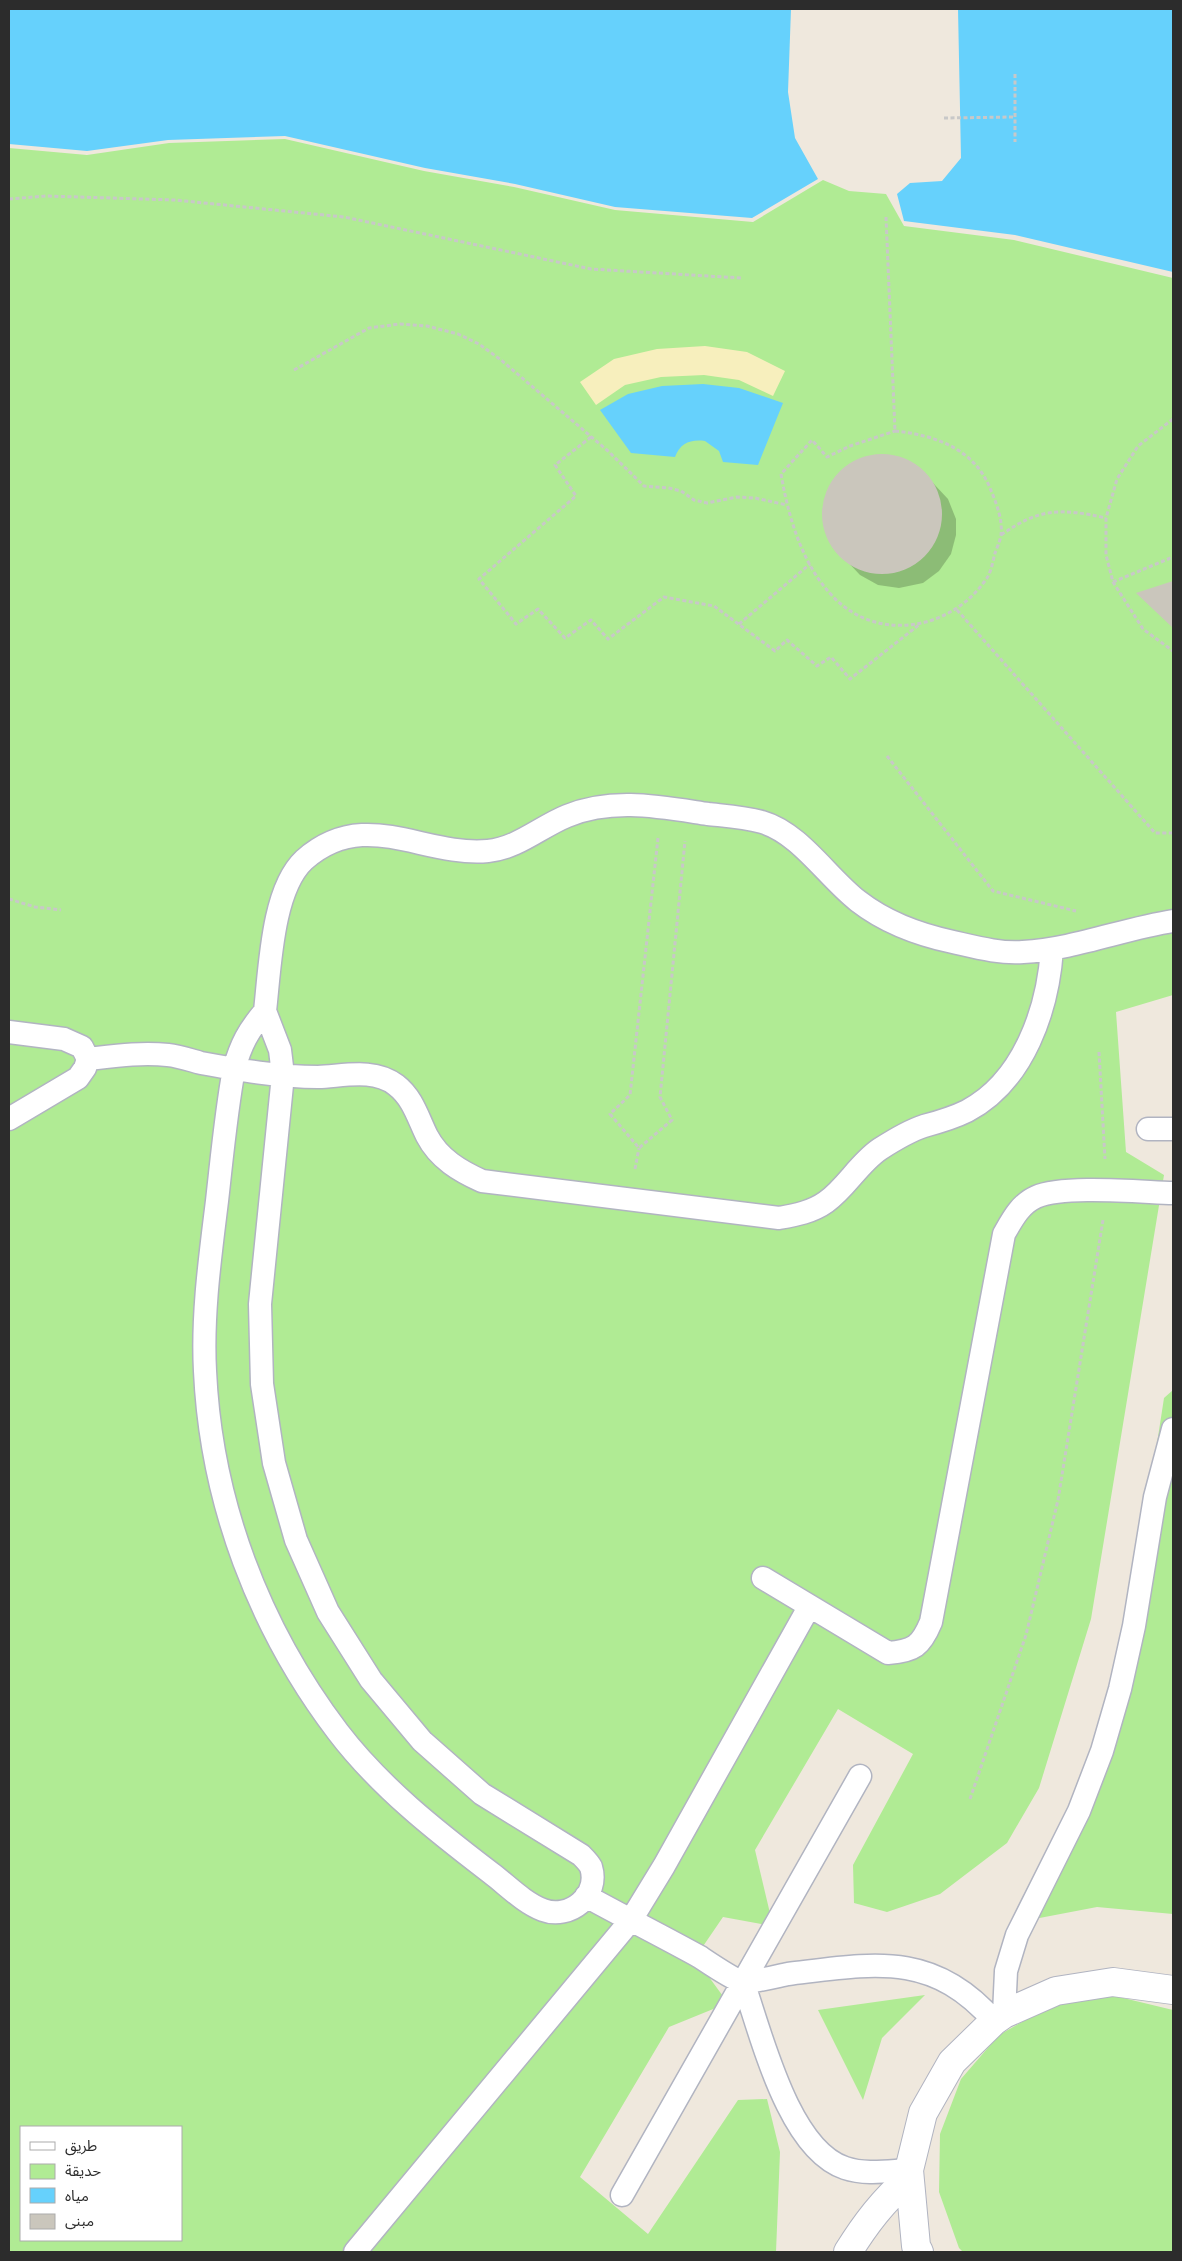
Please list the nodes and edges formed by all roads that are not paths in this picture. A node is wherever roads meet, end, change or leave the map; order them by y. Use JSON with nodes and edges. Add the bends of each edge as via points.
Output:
{"nodes":[{"id":1,"x":1173,"y":921,"type":"edge"},
{"id":2,"x":1052,"y":949,"type":"junction"},
{"id":3,"x":265,"y":1011,"type":"junction"},
{"id":4,"x":9,"y":1032,"type":"edge"},
{"id":5,"x":88,"y":1059,"type":"junction"},
{"id":6,"x":234,"y":1069,"type":"junction"},
{"id":7,"x":283,"y":1075,"type":"junction"},
{"id":8,"x":9,"y":1119,"type":"edge"},
{"id":9,"x":1148,"y":1129,"type":"dead end"},
{"id":10,"x":1173,"y":1129,"type":"edge"},
{"id":11,"x":1173,"y":1193,"type":"edge"},
{"id":12,"x":1173,"y":1430,"type":"edge"},
{"id":13,"x":763,"y":1578,"type":"dead end"},
{"id":14,"x":809,"y":1607,"type":"junction"},
{"id":15,"x":860,"y":1776,"type":"dead end"},
{"id":16,"x":586,"y":1896,"type":"junction"},
{"id":17,"x":631,"y":1920,"type":"junction"},
{"id":18,"x":743,"y":1982,"type":"junction"},
{"id":19,"x":1173,"y":1990,"type":"edge"},
{"id":20,"x":999,"y":2018,"type":"junction"},
{"id":21,"x":909,"y":2174,"type":"junction"},
{"id":22,"x":622,"y":2195,"type":"dead end"},
{"id":23,"x":355,"y":2252,"type":"edge"},
{"id":24,"x":848,"y":2252,"type":"edge"},
{"id":25,"x":919,"y":2252,"type":"edge"}],
"edges":[{"from":1,"to":2,"type":"lane","via":[[1140,926]]},
{"from":2,"to":3,"type":"lane","via":[[1020,953],[995,950],[919,933],[858,901],[792,838],[763,822],[632,805],[589,809],[548,825],[521,842],[489,851],[456,850],[380,834],[352,836],[326,845],[303,862],[287,884],[278,911]]},
{"from":2,"to":7,"type":"lane","via":[[1050,976],[1035,1028],[1006,1079],[989,1096],[947,1121],[900,1137],[878,1150],[826,1202],[804,1213],[780,1218],[482,1181],[461,1172],[442,1157],[428,1138],[410,1098],[395,1084],[376,1076],[358,1074]]},
{"from":3,"to":6,"type":"lane","via":[[240,1046]]},
{"from":3,"to":7,"type":"lane","via":[[280,1050]]},
{"from":4,"to":5,"type":"lane","via":[[64,1039],[82,1047]]},
{"from":5,"to":6,"type":"lane","via":[[138,1054],[169,1055]]},
{"from":5,"to":8,"type":"lane","via":[[78,1078]]},
{"from":6,"to":7,"type":"lane"},
{"from":6,"to":16,"type":"lane","via":[[206,1292],[204,1371],[213,1449],[231,1525],[258,1599],[294,1668],[334,1725],[392,1791],[450,1842],[544,1911],[563,1913],[580,1905]]},
{"from":7,"to":16,"type":"lane","via":[[260,1304],[262,1384],[274,1463],[296,1540],[328,1612],[371,1680],[422,1741],[482,1794],[581,1855],[590,1866],[591,1888]]},
{"from":9,"to":10,"type":"lane"},
{"from":11,"to":14,"type":"lane","via":[[1059,1191],[1035,1198],[1016,1213],[1004,1234],[931,1622],[923,1640],[907,1652],[888,1653]]},
{"from":12,"to":20,"type":"lane","via":[[1155,1497],[1134,1626],[1102,1751],[1079,1811],[1017,1935],[1006,1971]]},
{"from":13,"to":14,"type":"lane"},
{"from":14,"to":17,"type":"lane"},
{"from":15,"to":18,"type":"lane"},
{"from":16,"to":17,"type":"lane"},
{"from":17,"to":18,"type":"lane"},
{"from":17,"to":23,"type":"lane"},
{"from":18,"to":20,"type":"lane","via":[[849,1968],[910,1968],[934,1975],[957,1987]]},
{"from":18,"to":21,"type":"lane","via":[[778,2084],[807,2140],[823,2156],[844,2168],[867,2173]]},
{"from":18,"to":22,"type":"lane"},
{"from":19,"to":20,"type":"main road","via":[[1113,1982],[1056,1991]]},
{"from":20,"to":21,"type":"main road","via":[[952,2062],[923,2113]]},
{"from":21,"to":24,"type":"main road","via":[[868,2220]]},
{"from":21,"to":25,"type":"main road"}]}
